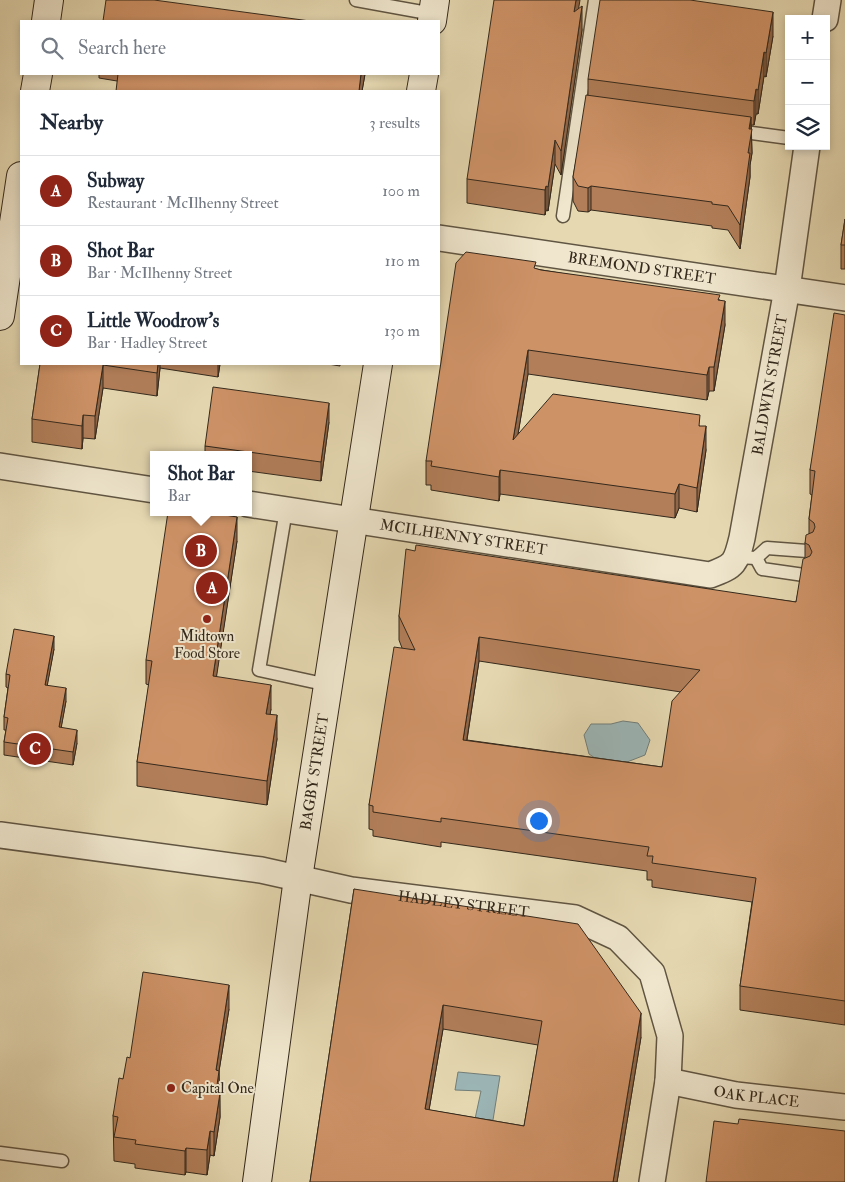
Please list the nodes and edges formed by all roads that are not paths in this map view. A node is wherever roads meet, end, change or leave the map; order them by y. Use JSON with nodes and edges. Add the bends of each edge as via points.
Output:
{"nodes":[{"id":1,"x":49,"y":0,"type":"edge"},
{"id":2,"x":356,"y":0,"type":"edge"},
{"id":3,"x":595,"y":0,"type":"edge"},
{"id":4,"x":828,"y":0,"type":"edge"},
{"id":5,"x":434,"y":12,"type":"edge"},
{"id":6,"x":826,"y":15,"type":"edge"},
{"id":7,"x":46,"y":20,"type":"edge"},
{"id":8,"x":38,"y":75,"type":"edge"},
{"id":9,"x":424,"y":75,"type":"edge"},
{"id":10,"x":36,"y":90,"type":"edge"},
{"id":11,"x":421,"y":90,"type":"edge"},
{"id":12,"x":725,"y":129,"type":"edge"},
{"id":13,"x":785,"y":137,"type":"edge"},
{"id":14,"x":806,"y":150,"type":"edge"},
{"id":15,"x":20,"y":183,"type":"edge"},
{"id":16,"x":563,"y":216,"type":"dead end"},
{"id":17,"x":440,"y":238,"type":"edge"},
{"id":18,"x":787,"y":289,"type":"junction"},
{"id":19,"x":845,"y":298,"type":"edge"},
{"id":20,"x":0,"y":316,"type":"edge"},
{"id":21,"x":378,"y":365,"type":"edge"},
{"id":22,"x":0,"y":466,"type":"edge"},
{"id":23,"x":150,"y":489,"type":"edge"},
{"id":24,"x":252,"y":505,"type":"edge"},
{"id":25,"x":286,"y":510,"type":"junction"},
{"id":26,"x":354,"y":520,"type":"junction"},
{"id":27,"x":807,"y":551,"type":"edge"},
{"id":28,"x":747,"y":557,"type":"junction"},
{"id":29,"x":804,"y":575,"type":"edge"},
{"id":30,"x":328,"y":685,"type":"junction"},
{"id":31,"x":0,"y":834,"type":"edge"},
{"id":32,"x":298,"y":878,"type":"junction"},
{"id":33,"x":668,"y":1081,"type":"junction"},
{"id":34,"x":845,"y":1107,"type":"edge"},
{"id":35,"x":0,"y":1153,"type":"edge"},
{"id":36,"x":62,"y":1161,"type":"dead end"},
{"id":37,"x":256,"y":1182,"type":"edge"},
{"id":38,"x":652,"y":1182,"type":"edge"}],
"edges":[{"from":1,"to":7,"type":"main road"},
{"from":2,"to":5,"type":"lane"},
{"from":3,"to":16,"type":"lane","via":[[583,111]]},
{"from":4,"to":6,"type":"street"},
{"from":8,"to":10,"type":"main road"},
{"from":9,"to":11,"type":"main road"},
{"from":12,"to":13,"type":"lane"},
{"from":14,"to":18,"type":"street","name":"BALDWIN STREET"},
{"from":15,"to":20,"type":"main road"},
{"from":17,"to":18,"type":"street","name":"BREMOND STREET"},
{"from":18,"to":19,"type":"street","name":"BREMOND STREET"},
{"from":18,"to":28,"type":"street","name":"BALDWIN STREET","via":[[744,528]]},
{"from":21,"to":26,"type":"main road","name":"BAGBY STREET"},
{"from":22,"to":23,"type":"street"},
{"from":24,"to":25,"type":"street","name":"MCILHENNY STREET"},
{"from":25,"to":26,"type":"street","name":"MCILHENNY STREET"},
{"from":25,"to":30,"type":"lane","via":[[259,670]]},
{"from":26,"to":28,"type":"street","name":"MCILHENNY STREET","via":[[710,575]]},
{"from":26,"to":30,"type":"main road","name":"BAGBY STREET"},
{"from":27,"to":28,"type":"lane","via":[[768,548]]},
{"from":28,"to":29,"type":"lane","via":[[762,569]]},
{"from":30,"to":32,"type":"main road","name":"BAGBY STREET"},
{"from":31,"to":32,"type":"street","name":"HADLEY STREET","via":[[261,870]]},
{"from":32,"to":33,"type":"street","name":"HADLEY STREET","via":[[351,890],[575,918],[618,938],[652,973],[670,1036]]},
{"from":32,"to":37,"type":"main road","name":"BAGBY STREET"},
{"from":33,"to":34,"type":"street","name":"OAK PLACE","via":[[736,1095]]},
{"from":33,"to":38,"type":"street"},
{"from":35,"to":36,"type":"lane"}]}
